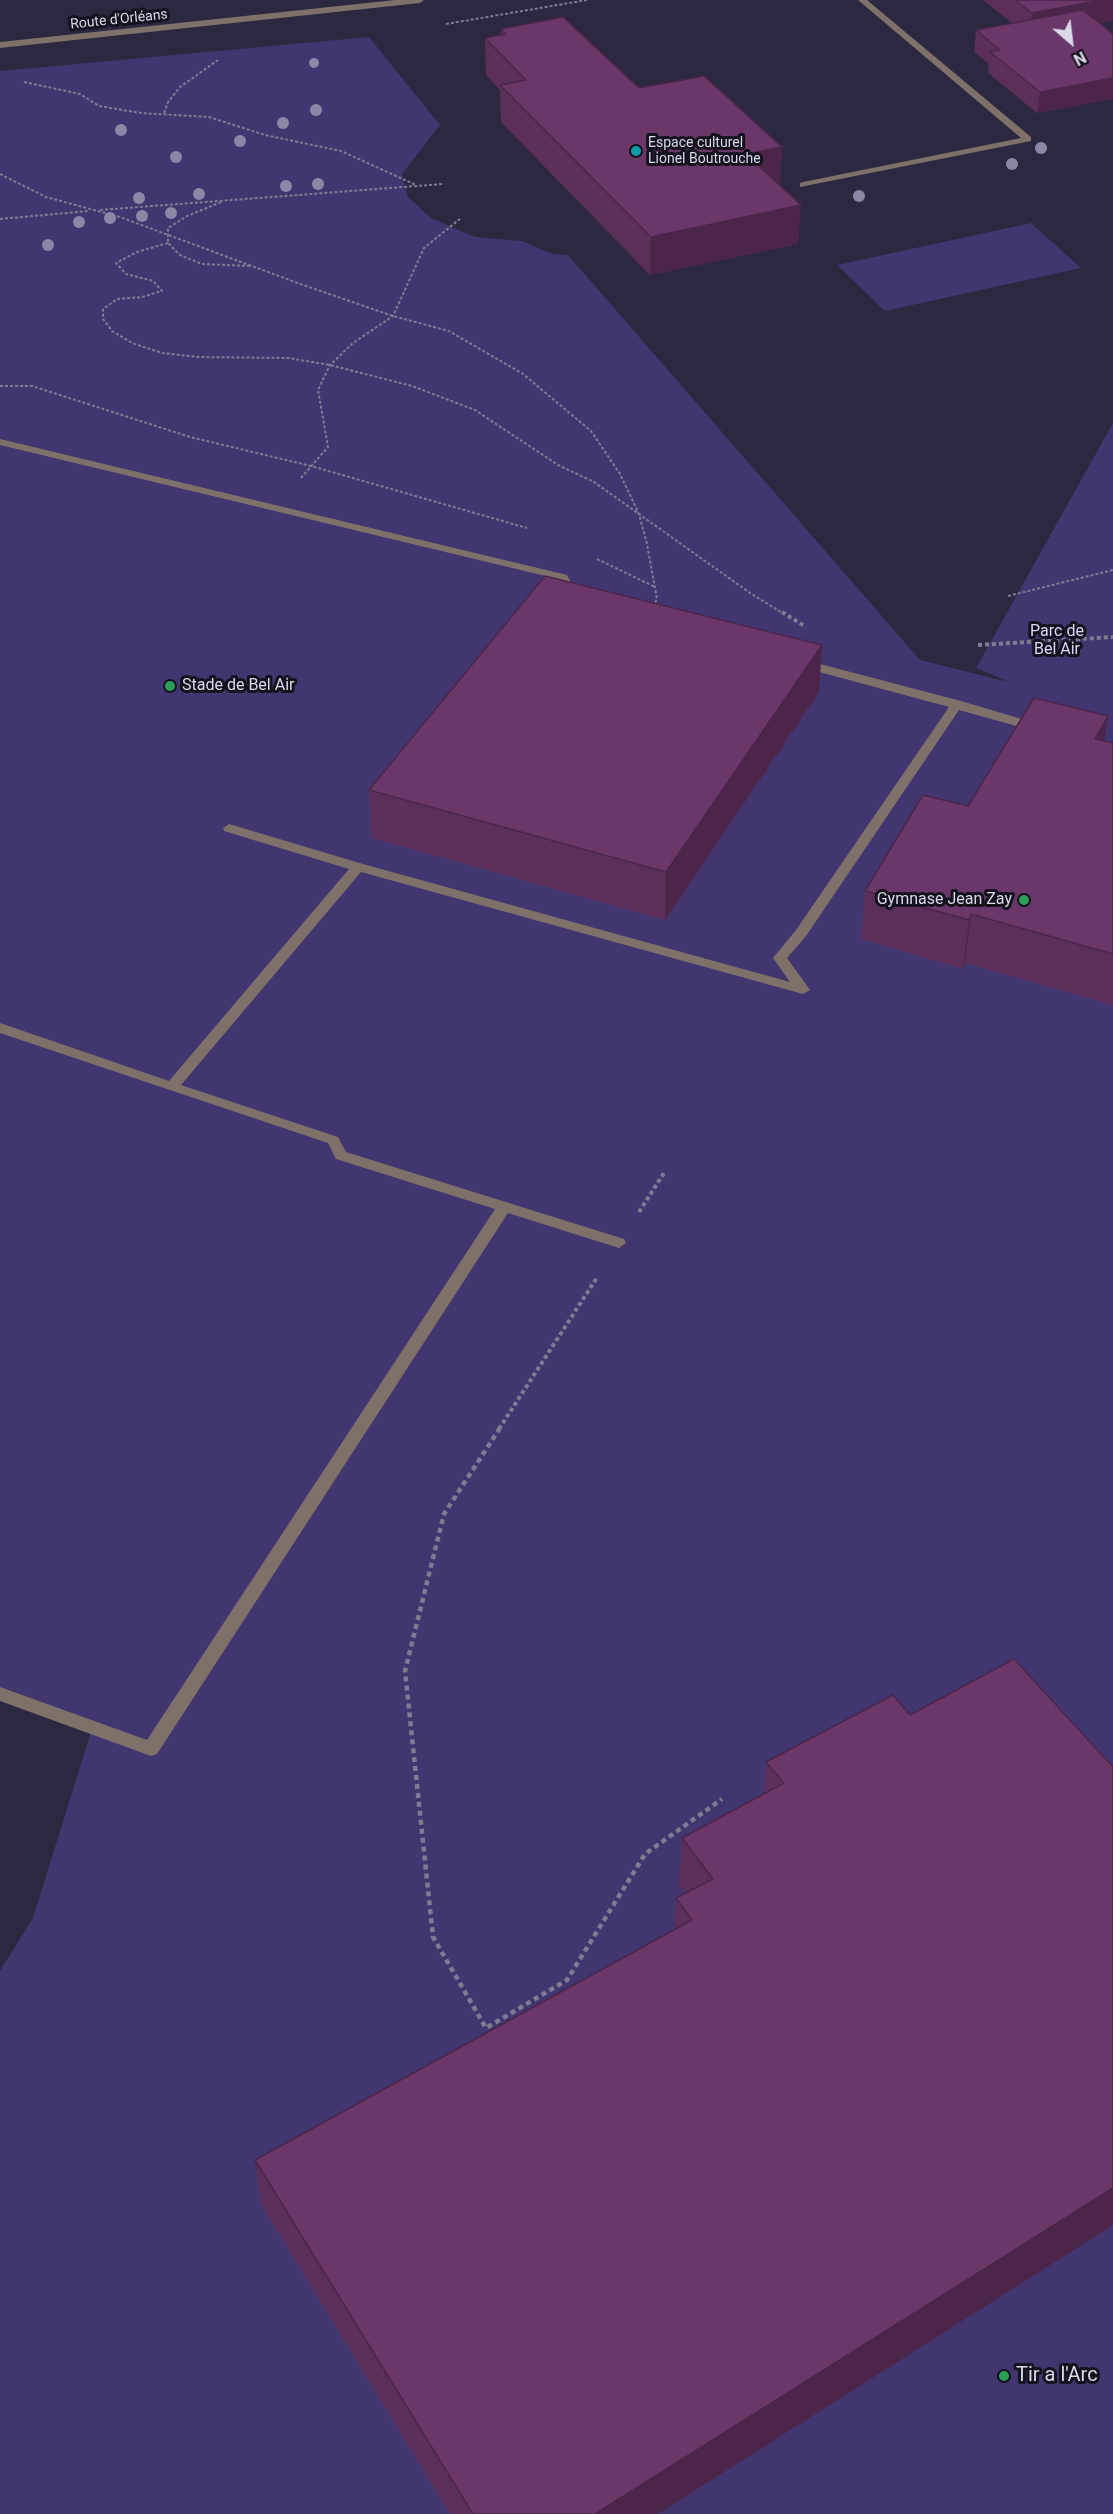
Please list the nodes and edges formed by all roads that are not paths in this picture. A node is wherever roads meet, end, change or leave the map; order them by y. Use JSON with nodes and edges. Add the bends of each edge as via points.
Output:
{"nodes":[{"id":1,"x":420,"y":0,"type":"edge"},
{"id":2,"x":862,"y":0,"type":"edge"},
{"id":3,"x":0,"y":45,"type":"edge"},
{"id":4,"x":803,"y":185,"type":"dead end"},
{"id":5,"x":0,"y":442,"type":"edge"},
{"id":6,"x":585,"y":606,"type":"edge"},
{"id":7,"x":794,"y":661,"type":"edge"},
{"id":8,"x":957,"y":704,"type":"junction"},
{"id":9,"x":1046,"y":730,"type":"edge"},
{"id":10,"x":229,"y":828,"type":"dead end"},
{"id":11,"x":358,"y":867,"type":"junction"},
{"id":12,"x":0,"y":1028,"type":"edge"},
{"id":13,"x":172,"y":1087,"type":"junction"},
{"id":14,"x":504,"y":1207,"type":"junction"},
{"id":15,"x":619,"y":1243,"type":"road end"},
{"id":16,"x":0,"y":1694,"type":"edge"}],
"edges":[{"from":1,"to":3,"type":"street","name":"Route d'Orléans"},
{"from":2,"to":4,"type":"street","via":[[1028,139]]},
{"from":5,"to":6,"type":"street","via":[[563,577],[575,603]]},
{"from":7,"to":8,"type":"street"},
{"from":8,"to":9,"type":"street"},
{"from":8,"to":11,"type":"street","via":[[780,958],[803,990]]},
{"from":10,"to":11,"type":"street"},
{"from":11,"to":13,"type":"street"},
{"from":12,"to":13,"type":"street"},
{"from":13,"to":14,"type":"street","via":[[333,1140],[341,1155]]},
{"from":14,"to":15,"type":"street"},
{"from":14,"to":16,"type":"street","via":[[151,1749]]}]}
